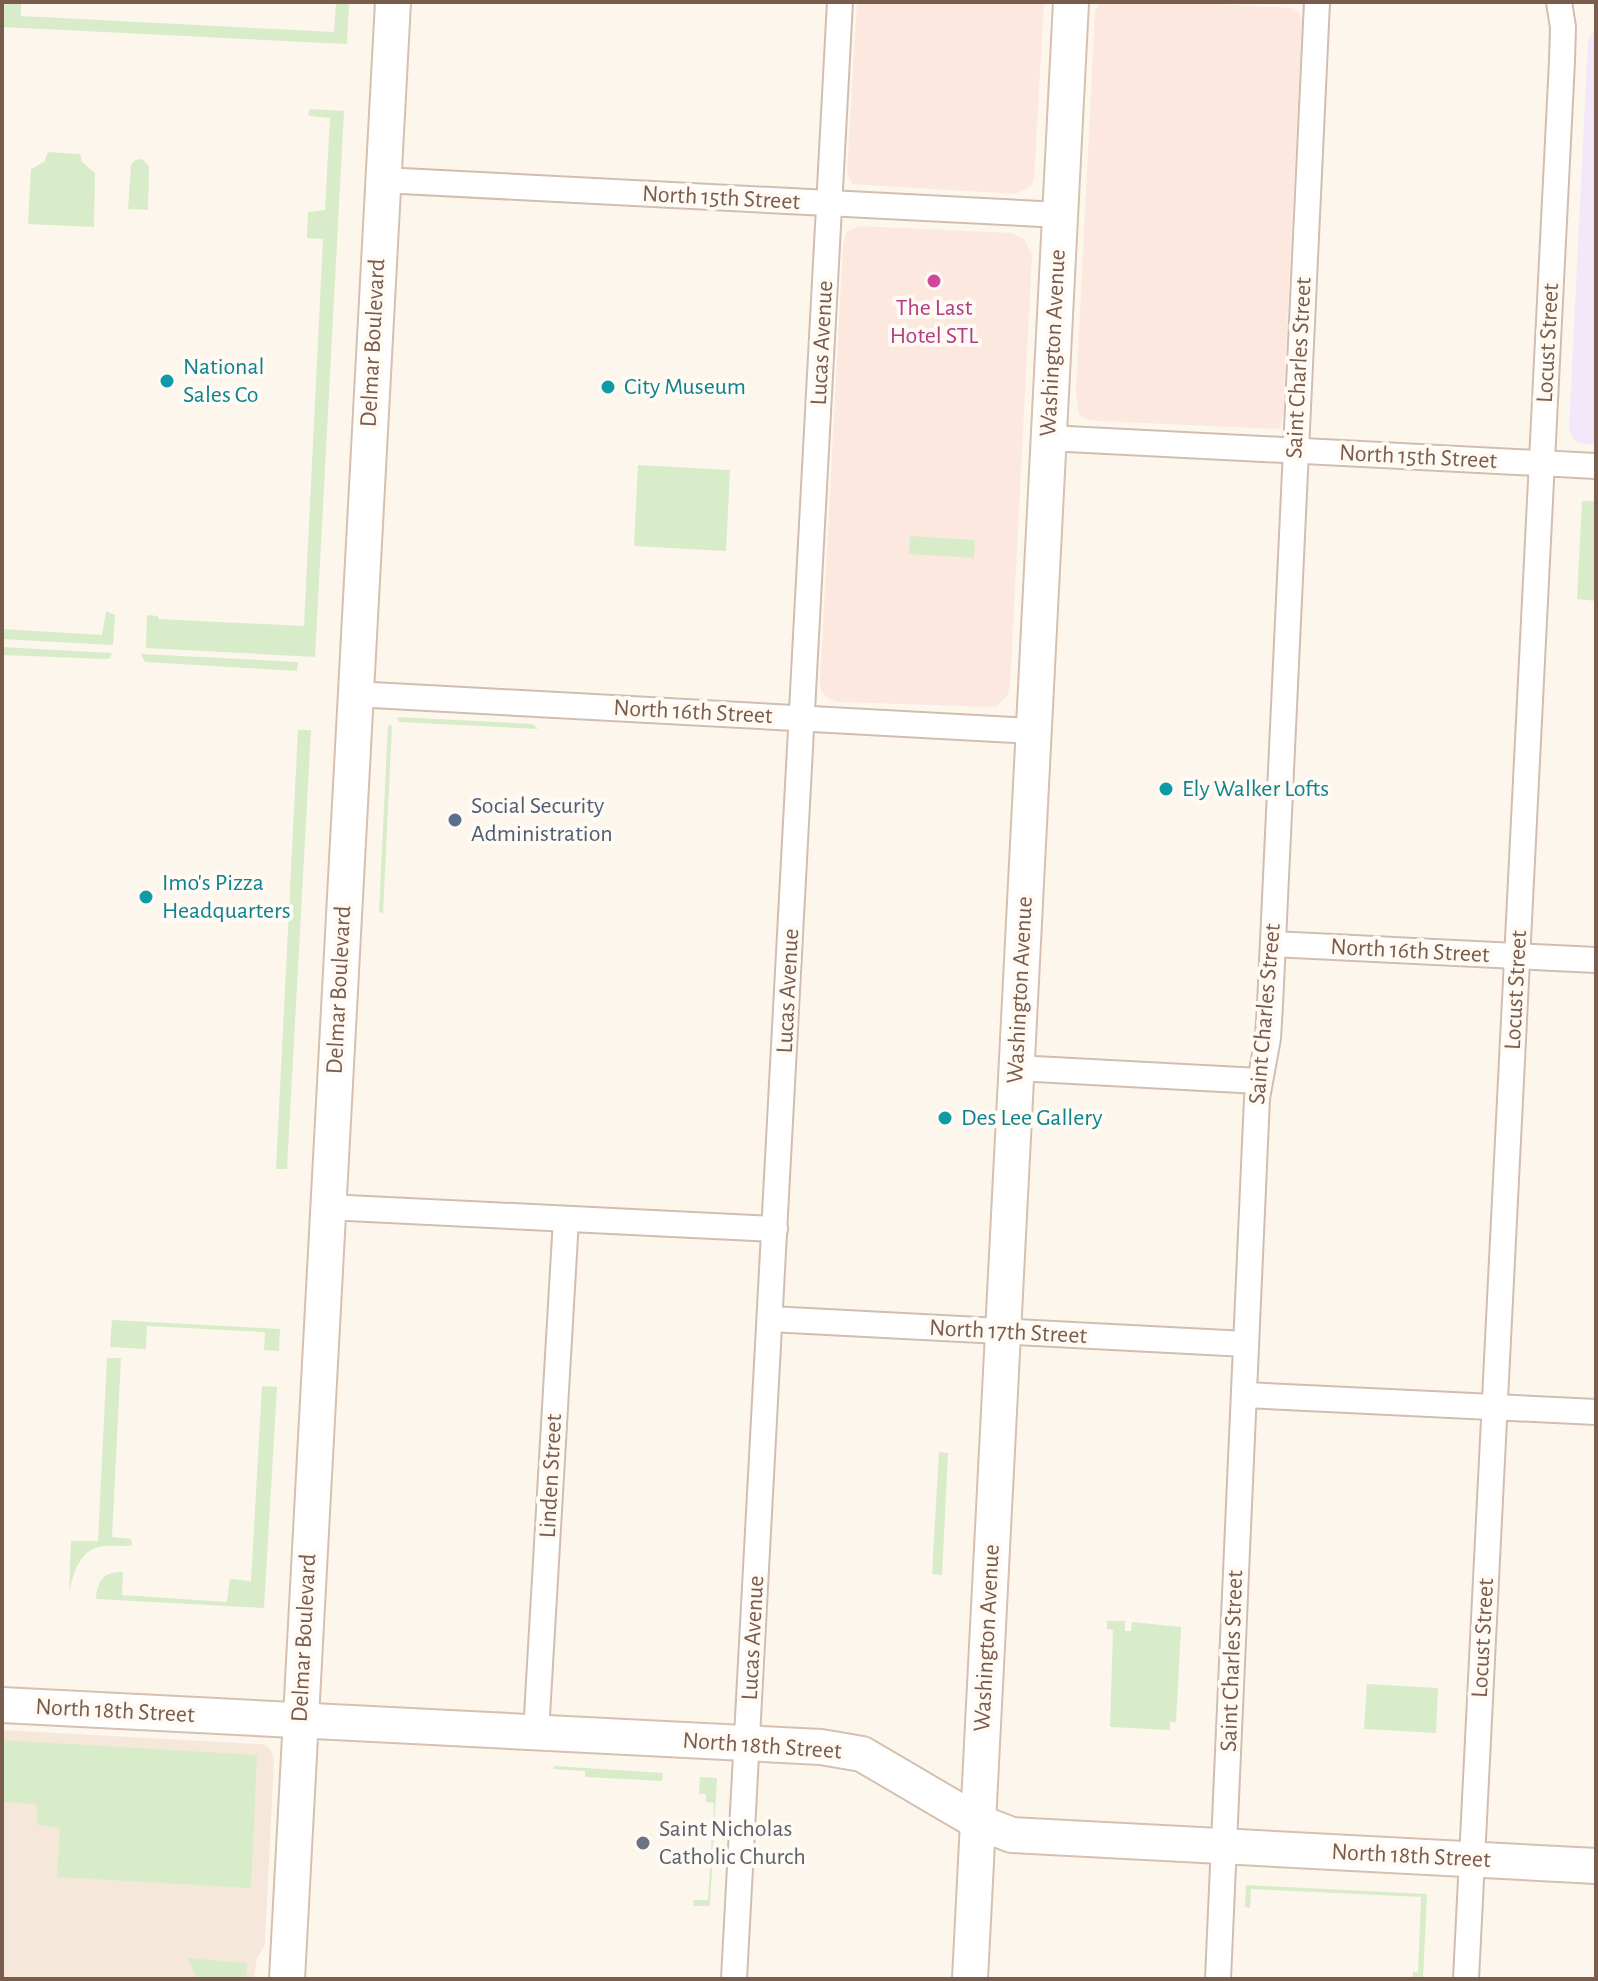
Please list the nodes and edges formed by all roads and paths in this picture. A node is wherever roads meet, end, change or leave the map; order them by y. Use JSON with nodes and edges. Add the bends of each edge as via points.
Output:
{"nodes":[{"id":1,"x":393,"y":2,"type":"edge"},
{"id":2,"x":840,"y":2,"type":"edge"},
{"id":3,"x":1071,"y":2,"type":"edge"},
{"id":4,"x":1317,"y":2,"type":"edge"},
{"id":5,"x":1559,"y":2,"type":"edge"},
{"id":6,"x":382,"y":180,"type":"junction"},
{"id":7,"x":829,"y":203,"type":"junction"},
{"id":8,"x":1060,"y":215,"type":"junction"},
{"id":9,"x":1048,"y":438,"type":"junction"},
{"id":10,"x":1295,"y":451,"type":"junction"},
{"id":11,"x":1542,"y":463,"type":"junction"},
{"id":12,"x":1596,"y":466,"type":"edge"},
{"id":13,"x":354,"y":694,"type":"junction"},
{"id":14,"x":802,"y":718,"type":"junction"},
{"id":15,"x":1033,"y":731,"type":"junction"},
{"id":16,"x":1273,"y":944,"type":"junction"},
{"id":17,"x":1517,"y":956,"type":"junction"},
{"id":18,"x":1596,"y":960,"type":"edge"},
{"id":19,"x":1016,"y":1068,"type":"junction"},
{"id":20,"x":1259,"y":1081,"type":"junction"},
{"id":21,"x":327,"y":1207,"type":"junction"},
{"id":22,"x":566,"y":1219,"type":"junction"},
{"id":23,"x":775,"y":1229,"type":"junction"},
{"id":24,"x":770,"y":1319,"type":"junction"},
{"id":25,"x":1003,"y":1332,"type":"junction"},
{"id":26,"x":1246,"y":1344,"type":"junction"},
{"id":27,"x":1244,"y":1395,"type":"junction"},
{"id":28,"x":1495,"y":1407,"type":"junction"},
{"id":29,"x":1596,"y":1412,"type":"edge"},
{"id":30,"x":2,"y":1705,"type":"edge"},
{"id":31,"x":300,"y":1720,"type":"junction"},
{"id":32,"x":536,"y":1733,"type":"junction"},
{"id":33,"x":747,"y":1744,"type":"junction"},
{"id":34,"x":978,"y":1822,"type":"junction"},
{"id":35,"x":1224,"y":1847,"type":"junction"},
{"id":36,"x":1472,"y":1859,"type":"junction"},
{"id":37,"x":1596,"y":1866,"type":"edge"},
{"id":38,"x":287,"y":1979,"type":"edge"},
{"id":39,"x":734,"y":1979,"type":"edge"},
{"id":40,"x":970,"y":1979,"type":"edge"},
{"id":41,"x":1218,"y":1979,"type":"edge"},
{"id":42,"x":1466,"y":1979,"type":"edge"}],
"edges":[{"from":1,"to":6,"type":"street","name":"Delmar Boulevard"},
{"from":2,"to":7,"type":"street","name":"Lucas Avenue"},
{"from":3,"to":8,"type":"street","name":"Washington Avenue"},
{"from":4,"to":10,"type":"street","name":"Saint Charles Street"},
{"from":5,"to":11,"type":"street","name":"Locust Street","via":[[1563,51]]},
{"from":6,"to":7,"type":"street","name":"North 15th Street"},
{"from":6,"to":13,"type":"street","name":"Delmar Boulevard"},
{"from":7,"to":8,"type":"street","name":"North 15th Street"},
{"from":7,"to":14,"type":"street","name":"Lucas Avenue"},
{"from":8,"to":9,"type":"street","name":"Washington Avenue"},
{"from":9,"to":10,"type":"street","name":"North 15th Street"},
{"from":9,"to":15,"type":"street","name":"Washington Avenue"},
{"from":10,"to":11,"type":"street","name":"North 15th Street"},
{"from":10,"to":16,"type":"street","name":"Saint Charles Street"},
{"from":11,"to":12,"type":"street","name":"North 15th Street"},
{"from":11,"to":17,"type":"street","name":"Locust Street"},
{"from":13,"to":14,"type":"street","name":"North 16th Street"},
{"from":13,"to":21,"type":"street","name":"Delmar Boulevard"},
{"from":14,"to":15,"type":"street","name":"North 16th Street"},
{"from":14,"to":23,"type":"street","name":"Lucas Avenue"},
{"from":15,"to":19,"type":"street","name":"Washington Avenue"},
{"from":16,"to":17,"type":"street","name":"North 16th Street"},
{"from":16,"to":20,"type":"street","name":"Saint Charles Street","via":[[1268,1038]]},
{"from":17,"to":18,"type":"street","name":"North 16th Street"},
{"from":17,"to":28,"type":"street","name":"Locust Street"},
{"from":19,"to":20,"type":"street"},
{"from":19,"to":25,"type":"street","name":"Washington Avenue"},
{"from":20,"to":26,"type":"street","name":"Saint Charles Street"},
{"from":21,"to":22,"type":"street"},
{"from":21,"to":31,"type":"street","name":"Delmar Boulevard"},
{"from":22,"to":23,"type":"street"},
{"from":22,"to":32,"type":"street","name":"Linden Street"},
{"from":23,"to":24,"type":"street","name":"Lucas Avenue"},
{"from":24,"to":25,"type":"street","name":"North 17th Street"},
{"from":24,"to":33,"type":"street","name":"Lucas Avenue"},
{"from":25,"to":26,"type":"street","name":"North 17th Street"},
{"from":25,"to":34,"type":"street","name":"Washington Avenue"},
{"from":26,"to":27,"type":"street","name":"Saint Charles Street"},
{"from":27,"to":28,"type":"street"},
{"from":27,"to":35,"type":"street","name":"Saint Charles Street"},
{"from":28,"to":29,"type":"street"},
{"from":28,"to":36,"type":"street","name":"Locust Street"},
{"from":30,"to":31,"type":"street","name":"North 18th Street"},
{"from":31,"to":32,"type":"street","name":"North 18th Street"},
{"from":31,"to":38,"type":"street","name":"Delmar Boulevard"},
{"from":32,"to":33,"type":"street","name":"North 18th Street"},
{"from":33,"to":34,"type":"street","name":"North 18th Street","via":[[862,1754]]},
{"from":33,"to":39,"type":"street","name":"Lucas Avenue"},
{"from":34,"to":35,"type":"street","name":"North 18th Street","via":[[1029,1837]]},
{"from":34,"to":40,"type":"street","name":"Washington Avenue"},
{"from":35,"to":36,"type":"street","name":"North 18th Street"},
{"from":35,"to":41,"type":"street","name":"Saint Charles Street"},
{"from":36,"to":37,"type":"street","name":"North 18th Street"},
{"from":36,"to":42,"type":"street","name":"Locust Street"}]}
